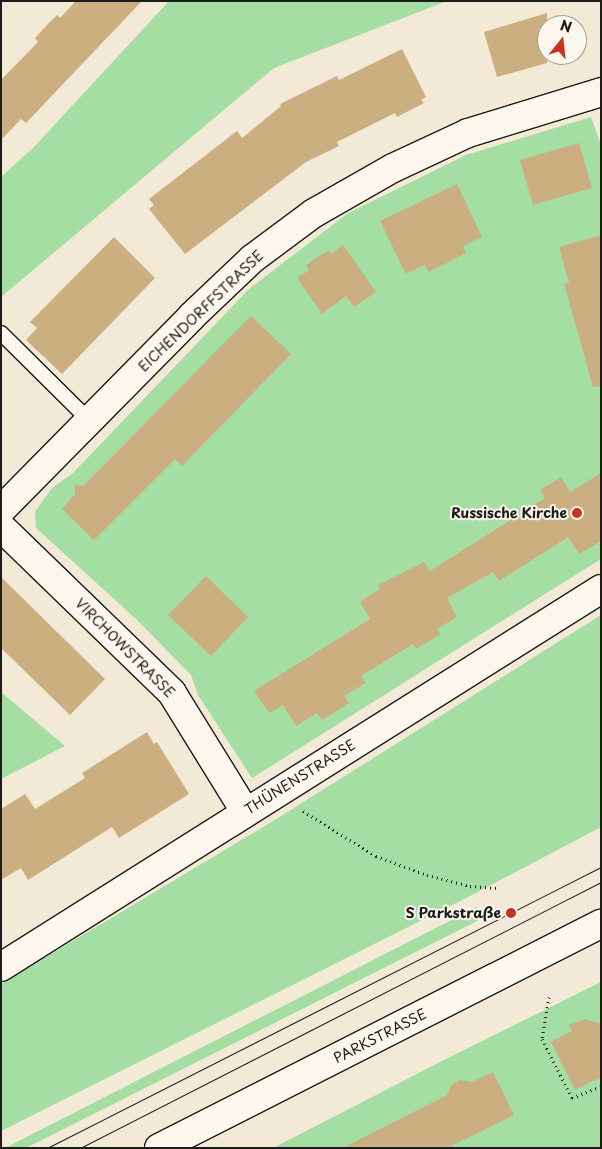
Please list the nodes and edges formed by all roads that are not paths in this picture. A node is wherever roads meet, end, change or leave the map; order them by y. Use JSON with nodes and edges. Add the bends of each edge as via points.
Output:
{"nodes":[{"id":1,"x":601,"y":92,"type":"edge"},
{"id":2,"x":1,"y":333,"type":"edge"},
{"id":3,"x":90,"y":421,"type":"junction"},
{"id":4,"x":1,"y":510,"type":"edge"},
{"id":5,"x":1,"y":527,"type":"edge"},
{"id":6,"x":601,"y":589,"type":"edge"},
{"id":7,"x":245,"y":811,"type":"junction"},
{"id":8,"x":601,"y":924,"type":"edge"},
{"id":9,"x":1,"y":967,"type":"edge"},
{"id":10,"x":159,"y":1148,"type":"edge"}],
"edges":[{"from":1,"to":3,"type":"street","name":"EICHENDORFFSTRASSE","via":[[468,133],[393,168],[314,213],[252,259]]},
{"from":2,"to":3,"type":"lane"},
{"from":3,"to":4,"type":"street","name":"EICHENDORFFSTRASSE"},
{"from":5,"to":7,"type":"street","name":"VIRCHOWSTRASSE","via":[[172,693]]},
{"from":6,"to":7,"type":"street","name":"THÜNENSTRASSE"},
{"from":7,"to":9,"type":"street","name":"THÜNENSTRASSE"},
{"from":8,"to":10,"type":"street","name":"PARKSTRASSE"}]}
